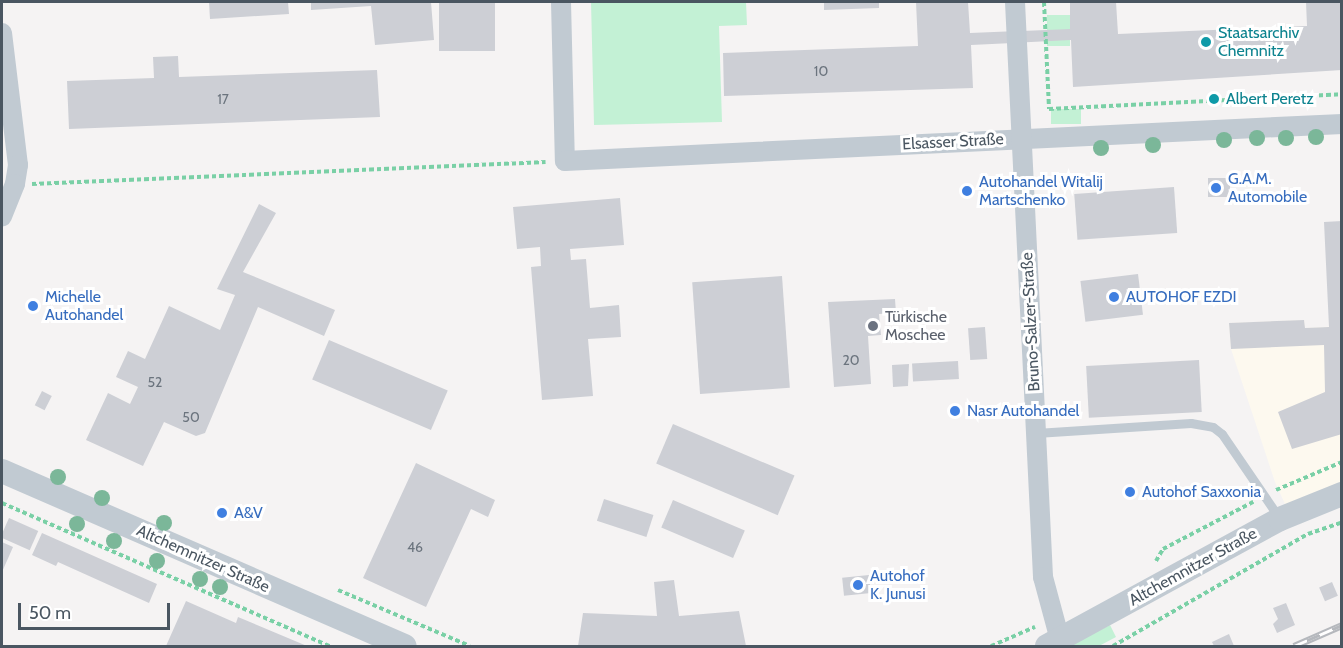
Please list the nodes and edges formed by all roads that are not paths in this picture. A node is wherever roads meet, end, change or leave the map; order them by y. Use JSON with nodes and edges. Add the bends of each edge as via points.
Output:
{"nodes":[{"id":1,"x":561,"y":2,"type":"edge"},
{"id":2,"x":1015,"y":2,"type":"edge"},
{"id":3,"x":2,"y":33,"type":"edge"},
{"id":4,"x":1341,"y":124,"type":"edge"},
{"id":5,"x":1022,"y":139,"type":"junction"},
{"id":6,"x":2,"y":217,"type":"edge"},
{"id":7,"x":1036,"y":433,"type":"junction"},
{"id":8,"x":2,"y":471,"type":"edge"},
{"id":9,"x":1341,"y":494,"type":"edge"},
{"id":10,"x":1280,"y":519,"type":"junction"},
{"id":11,"x":1054,"y":643,"type":"edge"},
{"id":12,"x":405,"y":646,"type":"edge"}],
"edges":[{"from":1,"to":5,"type":"street","name":"Elsasser Straße","via":[[565,161]]},
{"from":2,"to":5,"type":"street","name":"Bruno-Salzer-Straße"},
{"from":3,"to":6,"type":"street","via":[[18,165]]},
{"from":4,"to":5,"type":"street","name":"Elsasser Straße"},
{"from":5,"to":7,"type":"street","name":"Bruno-Salzer-Straße"},
{"from":7,"to":10,"type":"lane","via":[[1204,424],[1222,434]]},
{"from":7,"to":11,"type":"street","name":"Bruno-Salzer-Straße","via":[[1043,577]]},
{"from":8,"to":12,"type":"street","name":"Altchemnitzer Straße"},
{"from":9,"to":10,"type":"street","name":"Altchemnitzer Straße"},
{"from":10,"to":11,"type":"street","name":"Altchemnitzer Straße"}]}
